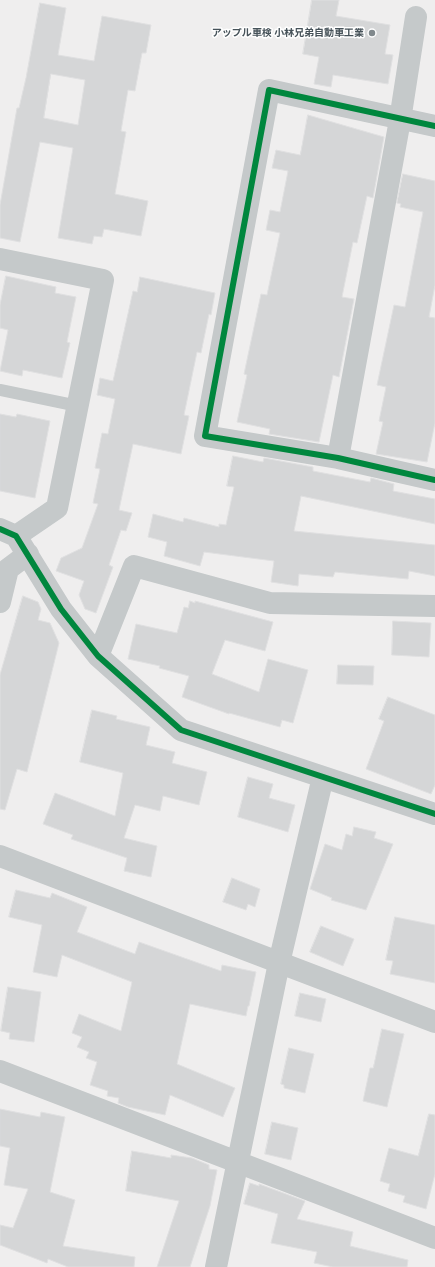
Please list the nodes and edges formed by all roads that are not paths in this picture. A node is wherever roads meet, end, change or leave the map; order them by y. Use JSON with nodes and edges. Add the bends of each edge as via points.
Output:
{"nodes":[{"id":1,"x":416,"y":17,"type":"dead end"},
{"id":2,"x":400,"y":120,"type":"junction"},
{"id":3,"x":435,"y":126,"type":"edge"},
{"id":4,"x":0,"y":259,"type":"edge"},
{"id":5,"x":0,"y":390,"type":"edge"},
{"id":6,"x":78,"y":406,"type":"junction"},
{"id":7,"x":338,"y":458,"type":"junction"},
{"id":8,"x":435,"y":480,"type":"edge"},
{"id":9,"x":8,"y":533,"type":"edge"},
{"id":10,"x":28,"y":554,"type":"junction"},
{"id":11,"x":0,"y":602,"type":"edge"},
{"id":12,"x":435,"y":606,"type":"edge"},
{"id":13,"x":98,"y":656,"type":"junction"},
{"id":14,"x":323,"y":777,"type":"junction"},
{"id":15,"x":435,"y":814,"type":"edge"},
{"id":16,"x":0,"y":856,"type":"edge"},
{"id":17,"x":280,"y":963,"type":"junction"},
{"id":18,"x":435,"y":1022,"type":"edge"},
{"id":19,"x":0,"y":1071,"type":"edge"},
{"id":20,"x":239,"y":1162,"type":"junction"},
{"id":21,"x":435,"y":1238,"type":"edge"},
{"id":22,"x":216,"y":1267,"type":"edge"}],
"edges":[{"from":1,"to":2,"type":"street"},
{"from":2,"to":3,"type":"street"},
{"from":2,"to":7,"type":"street"},
{"from":2,"to":7,"type":"street","via":[[270,90],[207,428],[206,436]]},
{"from":4,"to":6,"type":"street","via":[[103,280]]},
{"from":5,"to":6,"type":"lane"},
{"from":6,"to":9,"type":"street","via":[[57,508]]},
{"from":7,"to":8,"type":"street"},
{"from":9,"to":10,"type":"street"},
{"from":10,"to":11,"type":"street","via":[[8,569]]},
{"from":10,"to":13,"type":"street","via":[[61,609]]},
{"from":12,"to":13,"type":"street","via":[[270,602],[134,566]]},
{"from":13,"to":14,"type":"street","via":[[181,730]]},
{"from":14,"to":15,"type":"street"},
{"from":14,"to":17,"type":"street"},
{"from":16,"to":17,"type":"street"},
{"from":17,"to":18,"type":"street"},
{"from":17,"to":20,"type":"street"},
{"from":19,"to":20,"type":"street"},
{"from":20,"to":21,"type":"street"},
{"from":20,"to":22,"type":"street"}]}
